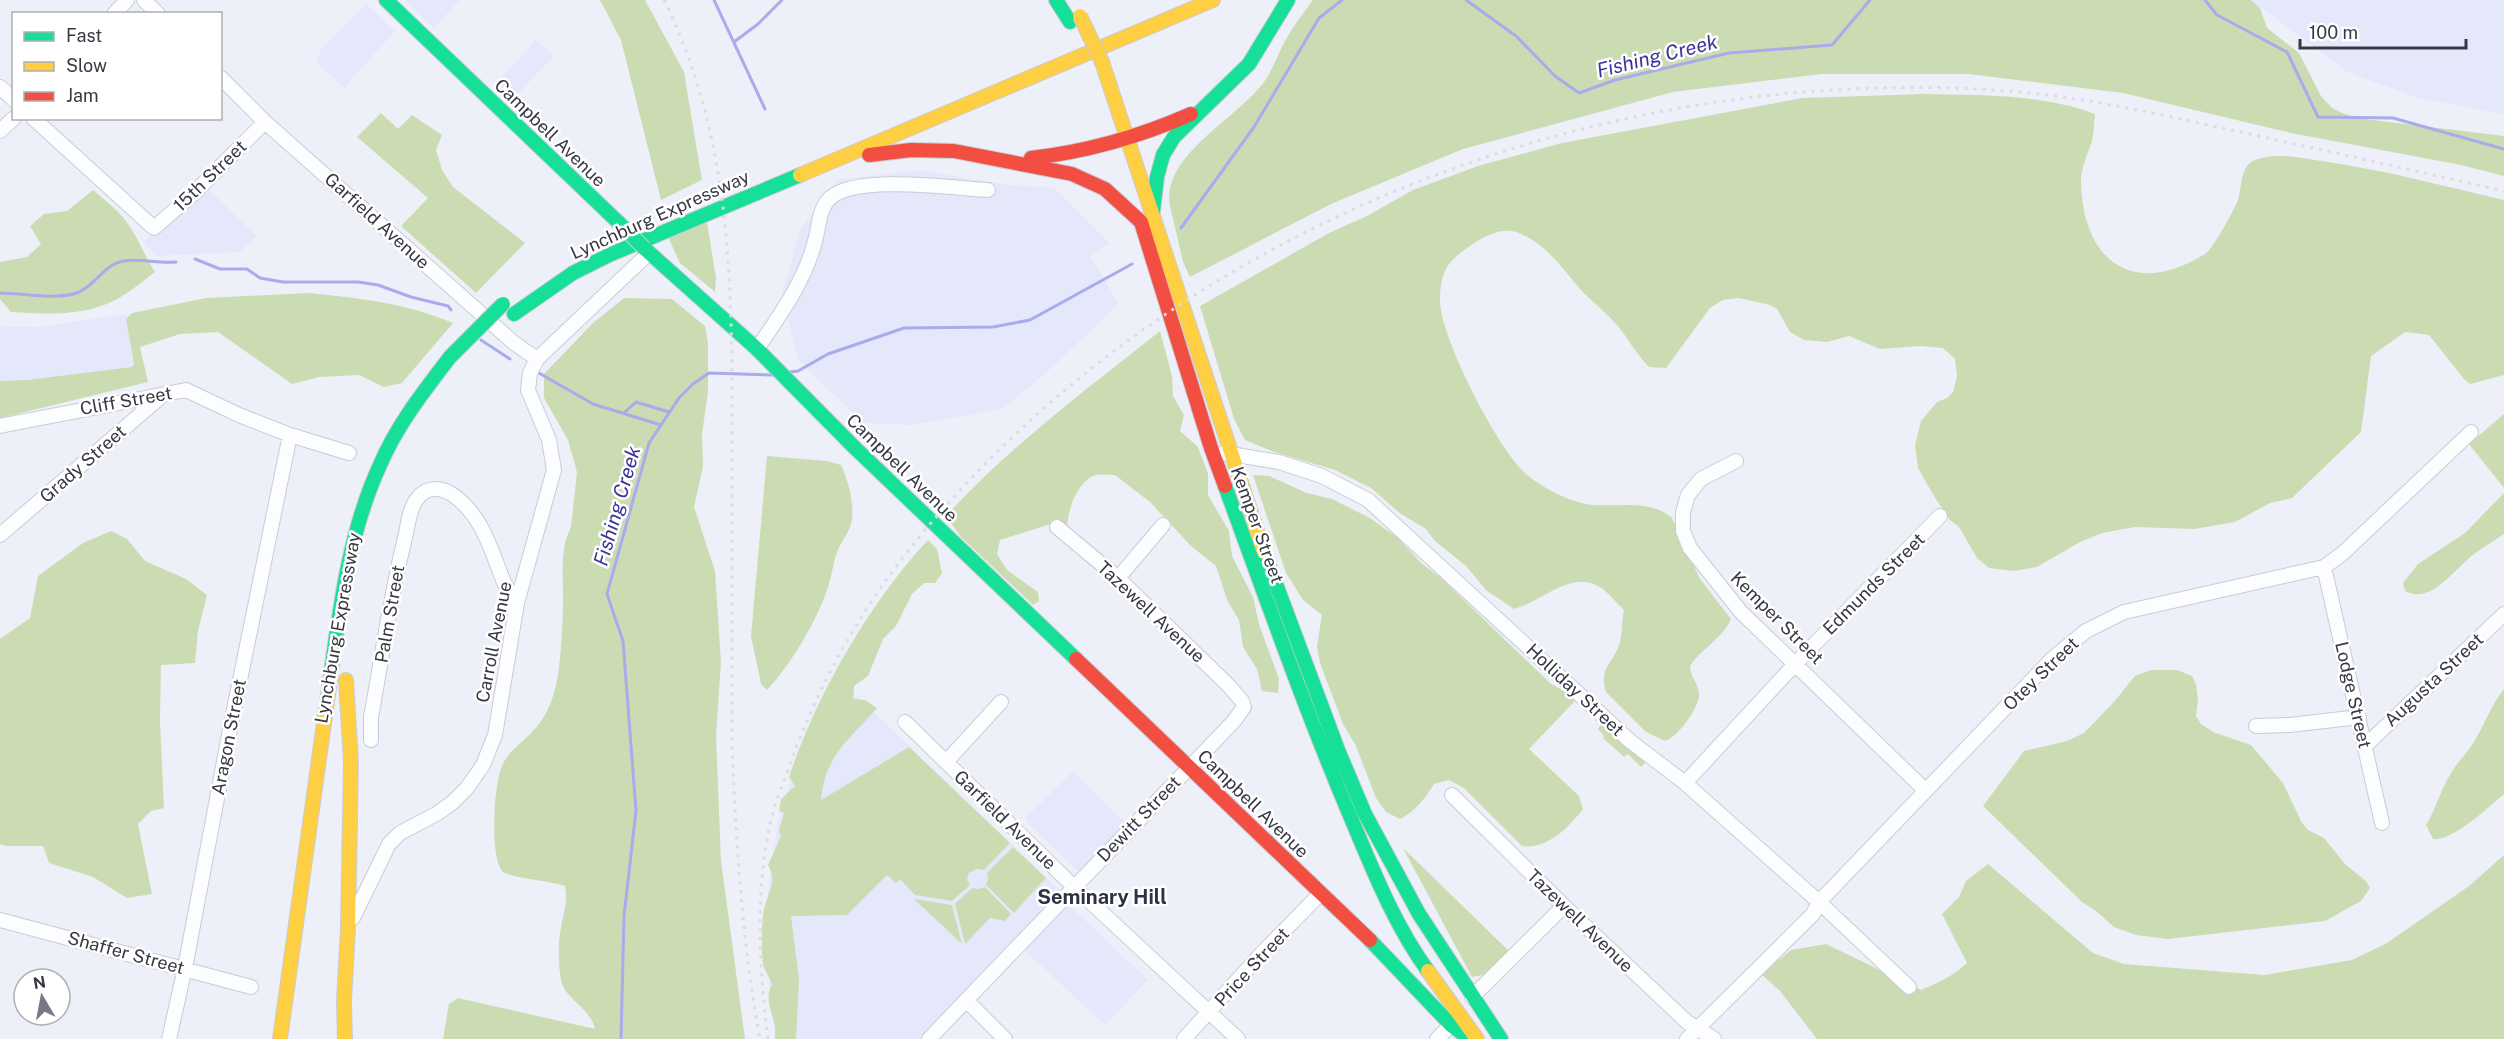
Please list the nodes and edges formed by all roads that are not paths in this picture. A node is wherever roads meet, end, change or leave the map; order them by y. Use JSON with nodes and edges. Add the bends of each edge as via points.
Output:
{"nodes":[{"id":1,"x":127,"y":0,"type":"edge"},
{"id":2,"x":144,"y":0,"type":"edge"},
{"id":3,"x":386,"y":0,"type":"edge"},
{"id":4,"x":1056,"y":0,"type":"edge"},
{"id":5,"x":1071,"y":0,"type":"edge"},
{"id":6,"x":1214,"y":0,"type":"edge"},
{"id":7,"x":1288,"y":0,"type":"edge"},
{"id":8,"x":116,"y":12,"type":"edge"},
{"id":9,"x":156,"y":12,"type":"edge"},
{"id":10,"x":1075,"y":19,"type":"junction"},
{"id":11,"x":1108,"y":29,"type":"dead end"},
{"id":12,"x":1075,"y":42,"type":"dead end"},
{"id":13,"x":222,"y":79,"type":"edge"},
{"id":14,"x":0,"y":87,"type":"edge"},
{"id":15,"x":12,"y":98,"type":"edge"},
{"id":16,"x":1200,"y":110,"type":"junction"},
{"id":17,"x":12,"y":120,"type":"edge"},
{"id":18,"x":35,"y":120,"type":"edge"},
{"id":19,"x":265,"y":122,"type":"junction"},
{"id":20,"x":0,"y":131,"type":"edge"},
{"id":21,"x":1122,"y":137,"type":"junction"},
{"id":22,"x":1008,"y":160,"type":"junction"},
{"id":23,"x":817,"y":166,"type":"junction"},
{"id":24,"x":988,"y":190,"type":"dead end"},
{"id":25,"x":1152,"y":211,"type":"junction"},
{"id":26,"x":643,"y":222,"type":"dead end"},
{"id":27,"x":1141,"y":222,"type":"junction"},
{"id":28,"x":616,"y":229,"type":"junction"},
{"id":29,"x":646,"y":250,"type":"junction"},
{"id":30,"x":507,"y":302,"type":"dead end"},
{"id":31,"x":757,"y":349,"type":"junction"},
{"id":32,"x":537,"y":359,"type":"junction"},
{"id":33,"x":455,"y":362,"type":"junction"},
{"id":34,"x":165,"y":392,"type":"junction"},
{"id":35,"x":0,"y":426,"type":"edge"},
{"id":36,"x":413,"y":432,"type":"dead end"},
{"id":37,"x":2471,"y":432,"type":"dead end"},
{"id":38,"x":290,"y":435,"type":"junction"},
{"id":39,"x":1211,"y":448,"type":"junction"},
{"id":40,"x":349,"y":453,"type":"dead end"},
{"id":41,"x":1230,"y":454,"type":"junction"},
{"id":42,"x":1736,"y":461,"type":"dead end"},
{"id":43,"x":1940,"y":516,"type":"dead end"},
{"id":44,"x":1163,"y":525,"type":"dead end"},
{"id":45,"x":1057,"y":527,"type":"dead end"},
{"id":46,"x":0,"y":536,"type":"edge"},
{"id":47,"x":368,"y":541,"type":"dead end"},
{"id":48,"x":363,"y":563,"type":"dead end"},
{"id":49,"x":2324,"y":567,"type":"junction"},
{"id":50,"x":1118,"y":578,"type":"junction"},
{"id":51,"x":517,"y":603,"type":"junction"},
{"id":52,"x":2504,"y":614,"type":"edge"},
{"id":53,"x":1796,"y":663,"type":"junction"},
{"id":54,"x":1242,"y":701,"type":"joint"},
{"id":55,"x":1001,"y":702,"type":"dead end"},
{"id":56,"x":2359,"y":717,"type":"junction"},
{"id":57,"x":905,"y":722,"type":"dead end"},
{"id":58,"x":2256,"y":726,"type":"dead end"},
{"id":59,"x":371,"y":740,"type":"dead end"},
{"id":60,"x":2365,"y":746,"type":"junction"},
{"id":61,"x":336,"y":750,"type":"dead end"},
{"id":62,"x":946,"y":762,"type":"junction"},
{"id":63,"x":1190,"y":767,"type":"junction"},
{"id":64,"x":1685,"y":783,"type":"junction"},
{"id":65,"x":1925,"y":790,"type":"junction"},
{"id":66,"x":1452,"y":795,"type":"dead end"},
{"id":67,"x":2382,"y":823,"type":"dead end"},
{"id":68,"x":1074,"y":887,"type":"junction"},
{"id":69,"x":1320,"y":894,"type":"junction"},
{"id":70,"x":1819,"y":902,"type":"junction"},
{"id":71,"x":1563,"y":906,"type":"junction"},
{"id":72,"x":0,"y":920,"type":"edge"},
{"id":73,"x":348,"y":928,"type":"junction"},
{"id":74,"x":1437,"y":945,"type":"junction"},
{"id":75,"x":1418,"y":956,"type":"junction"},
{"id":76,"x":1392,"y":963,"type":"junction"},
{"id":77,"x":185,"y":968,"type":"junction"},
{"id":78,"x":251,"y":987,"type":"dead end"},
{"id":79,"x":1909,"y":987,"type":"dead end"},
{"id":80,"x":1472,"y":997,"type":"junction"},
{"id":81,"x":966,"y":1000,"type":"junction"},
{"id":82,"x":1210,"y":1013,"type":"junction"},
{"id":83,"x":1451,"y":1025,"type":"junction"},
{"id":84,"x":1698,"y":1027,"type":"junction"},
{"id":85,"x":280,"y":1036,"type":"edge"},
{"id":86,"x":169,"y":1039,"type":"edge"},
{"id":87,"x":345,"y":1039,"type":"edge"},
{"id":88,"x":929,"y":1039,"type":"edge"},
{"id":89,"x":1005,"y":1039,"type":"edge"},
{"id":90,"x":1184,"y":1039,"type":"edge"},
{"id":91,"x":1238,"y":1039,"type":"edge"},
{"id":92,"x":1437,"y":1039,"type":"edge"},
{"id":93,"x":1470,"y":1039,"type":"edge"},
{"id":94,"x":1477,"y":1039,"type":"edge"},
{"id":95,"x":1501,"y":1039,"type":"edge"},
{"id":96,"x":1687,"y":1039,"type":"edge"},
{"id":97,"x":1714,"y":1039,"type":"edge"}],
"edges":[{"from":1,"to":8,"type":"street"},
{"from":2,"to":9,"type":"street"},
{"from":3,"to":28,"type":"main road","name":"Campbell Avenue"},
{"from":4,"to":10,"type":"main road","name":"Kemper Street"},
{"from":5,"to":10,"type":"main road","name":"Kemper Street"},
{"from":6,"to":23,"type":"main road","name":"Lynchburg Expressway"},
{"from":7,"to":16,"type":"main road","via":[[1249,64]]},
{"from":10,"to":21,"type":"main road","name":"Kemper Street","via":[[1097,64]]},
{"from":11,"to":12,"type":"main road"},
{"from":13,"to":19,"type":"street","name":"Garfield Avenue"},
{"from":14,"to":15,"type":"street"},
{"from":16,"to":21,"type":"main road","via":[[1172,123]]},
{"from":16,"to":25,"type":"main road","via":[[1163,155]]},
{"from":17,"to":20,"type":"street"},
{"from":18,"to":19,"type":"street","name":"15th Street","via":[[154,228]]},
{"from":19,"to":32,"type":"street","name":"Garfield Avenue","via":[[514,343]]},
{"from":21,"to":22,"type":"main road","via":[[1069,154]]},
{"from":21,"to":25,"type":"main road","name":"Kemper Street"},
{"from":21,"to":27,"type":"main road","name":"Kemper Street"},
{"from":22,"to":23,"type":"main road","via":[[960,152],[898,150]]},
{"from":22,"to":27,"type":"main road","via":[[1092,181],[1109,191]]},
{"from":23,"to":33,"type":"main road","name":"Lynchburg Expressway","via":[[573,273]]},
{"from":24,"to":31,"type":"street","via":[[885,184],[840,191],[823,207],[801,279]]},
{"from":25,"to":41,"type":"main road","name":"Kemper Street"},
{"from":26,"to":28,"type":"main road","name":"Lynchburg Expressway"},
{"from":27,"to":39,"type":"main road","name":"Kemper Street"},
{"from":28,"to":29,"type":"main road","name":"Campbell Avenue","bridge":true},
{"from":29,"to":31,"type":"main road","name":"Campbell Avenue"},
{"from":29,"to":32,"type":"street","name":"Carroll Avenue"},
{"from":30,"to":33,"type":"main road","name":"Lynchburg Expressway","bridge":true},
{"from":31,"to":63,"type":"main road","name":"Campbell Avenue","via":[[855,448]]},
{"from":32,"to":51,"type":"street","name":"Carroll Avenue","via":[[528,390],[549,440],[554,470]]},
{"from":33,"to":36,"type":"main road","name":"Lynchburg Expressway"},
{"from":33,"to":85,"type":"main road","name":"Lynchburg Expressway","via":[[412,407],[393,438],[373,479],[354,540],[340,611]]},
{"from":34,"to":35,"type":"street","name":"Cliff Street"},
{"from":34,"to":38,"type":"street","name":"Cliff Street","via":[[186,390]]},
{"from":34,"to":46,"type":"street","name":"Grady Street"},
{"from":37,"to":49,"type":"street","name":"Otey Street","via":[[2342,555]]},
{"from":38,"to":40,"type":"street","name":"Cliff Street"},
{"from":38,"to":77,"type":"street","name":"Aragon Street"},
{"from":39,"to":41,"type":"street","name":"Holliday Street"},
{"from":39,"to":75,"type":"main road","name":"Kemper Street","via":[[1320,745],[1374,873]]},
{"from":41,"to":64,"type":"street","name":"Holliday Street","via":[[1279,462],[1322,476],[1368,500],[1630,741]]},
{"from":41,"to":74,"type":"main road","name":"Kemper Street","via":[[1273,580],[1340,754],[1374,833]]},
{"from":42,"to":53,"type":"street","name":"Kemper Street","via":[[1701,479],[1688,495],[1683,531],[1690,548],[1722,590]]},
{"from":43,"to":53,"type":"street","name":"Edmunds Street"},
{"from":44,"to":50,"type":"street"},
{"from":45,"to":50,"type":"street","name":"Tazewell Avenue"},
{"from":47,"to":48,"type":"main road","name":"Lynchburg Expressway"},
{"from":49,"to":56,"type":"street","name":"Lodge Street"},
{"from":49,"to":65,"type":"street","name":"Otey Street","via":[[2148,605],[2104,621],[2070,642]]},
{"from":50,"to":54,"type":"street","name":"Tazewell Avenue"},
{"from":51,"to":59,"type":"street","name":"Palm Street","via":[[503,582],[484,531],[461,501],[434,488],[424,492],[412,507],[396,571],[371,717]]},
{"from":51,"to":73,"type":"street","name":"Carroll Avenue","via":[[495,735],[483,765],[453,802],[400,833],[389,844]]},
{"from":52,"to":60,"type":"street","name":"Augusta Street"},
{"from":53,"to":64,"type":"street","name":"Edmunds Street"},
{"from":53,"to":65,"type":"street","name":"Kemper Street"},
{"from":54,"to":63,"type":"street","name":"Dewitt Street","via":[[1244,708],[1234,721]]},
{"from":55,"to":62,"type":"street"},
{"from":56,"to":58,"type":"street","name":"Augusta Street"},
{"from":56,"to":60,"type":"street","name":"Lodge Street"},
{"from":57,"to":62,"type":"street","name":"Garfield Avenue"},
{"from":60,"to":67,"type":"street","name":"Lodge Street"},
{"from":61,"to":73,"type":"main road","name":"Lynchburg Expressway","via":[[347,674],[351,762]]},
{"from":62,"to":68,"type":"street","name":"Garfield Avenue"},
{"from":63,"to":68,"type":"street","name":"Dewitt Street"},
{"from":63,"to":69,"type":"main road","name":"Campbell Avenue"},
{"from":64,"to":70,"type":"street","name":"Holliday Street"},
{"from":65,"to":70,"type":"street","name":"Otey Street"},
{"from":66,"to":71,"type":"street","name":"Tazewell Avenue"},
{"from":68,"to":81,"type":"street","name":"Dewitt Street"},
{"from":68,"to":82,"type":"street","name":"Garfield Avenue"},
{"from":69,"to":76,"type":"main road","name":"Campbell Avenue"},
{"from":69,"to":82,"type":"street","name":"Price Street"},
{"from":70,"to":79,"type":"street","name":"Holliday Street"},
{"from":70,"to":84,"type":"street","name":"Otey Street","via":[[1813,914]]},
{"from":71,"to":80,"type":"street"},
{"from":71,"to":84,"type":"street","name":"Tazewell Avenue"},
{"from":72,"to":77,"type":"street","name":"Shaffer Street"},
{"from":73,"to":87,"type":"main road","name":"Carroll Avenue"},
{"from":74,"to":75,"type":"main road"},
{"from":74,"to":80,"type":"main road"},
{"from":75,"to":76,"type":"main road"},
{"from":75,"to":94,"type":"main road","name":"Kemper Street"},
{"from":76,"to":83,"type":"main road","name":"Campbell Avenue"},
{"from":77,"to":78,"type":"street","name":"Shaffer Street"},
{"from":77,"to":86,"type":"street","name":"Aragon Street"},
{"from":80,"to":95,"type":"main road"},
{"from":81,"to":88,"type":"street","name":"Dewitt Street"},
{"from":81,"to":89,"type":"street"},
{"from":82,"to":90,"type":"street","name":"Price Street"},
{"from":82,"to":91,"type":"street","name":"Garfield Avenue"},
{"from":83,"to":92,"type":"street"},
{"from":83,"to":93,"type":"main road","name":"Campbell Avenue"},
{"from":84,"to":96,"type":"street","name":"Otey Street"},
{"from":84,"to":97,"type":"street","name":"Tazewell Avenue"}]}
